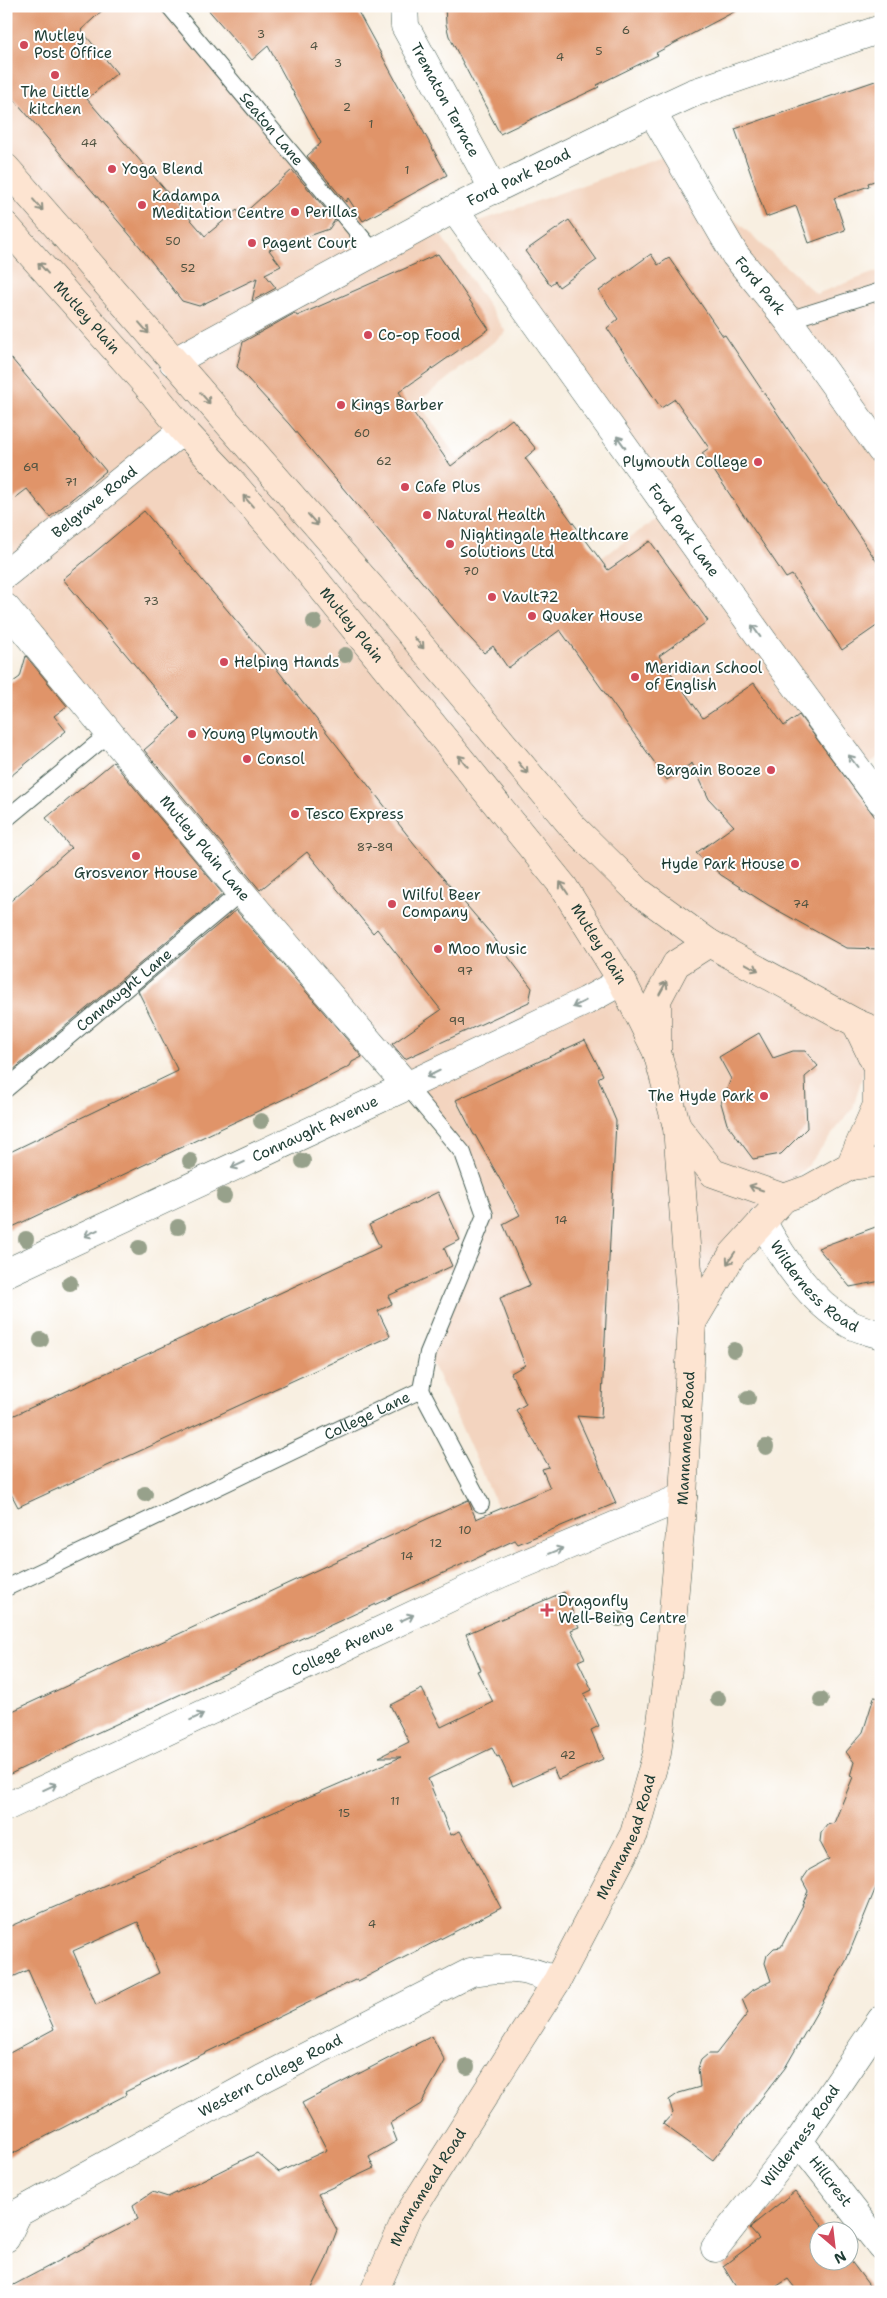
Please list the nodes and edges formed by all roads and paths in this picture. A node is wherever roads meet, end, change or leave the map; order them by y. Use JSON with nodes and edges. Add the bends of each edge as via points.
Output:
{"nodes":[{"id":1,"x":404,"y":6,"type":"edge"},
{"id":2,"x":173,"y":8,"type":"edge"},
{"id":3,"x":881,"y":29,"type":"edge"},
{"id":4,"x":652,"y":112,"type":"junction"},
{"id":5,"x":6,"y":168,"type":"edge"},
{"id":6,"x":494,"y":190,"type":"junction"},
{"id":7,"x":454,"y":209,"type":"junction"},
{"id":8,"x":6,"y":226,"type":"edge"},
{"id":9,"x":374,"y":252,"type":"junction"},
{"id":10,"x":881,"y":291,"type":"edge"},
{"id":11,"x":788,"y":320,"type":"junction"},
{"id":12,"x":173,"y":362,"type":"junction"},
{"id":13,"x":145,"y":383,"type":"junction"},
{"id":14,"x":183,"y":430,"type":"junction"},
{"id":15,"x":881,"y":450,"type":"edge"},
{"id":16,"x":6,"y":574,"type":"edge"},
{"id":17,"x":6,"y":608,"type":"edge"},
{"id":18,"x":110,"y":732,"type":"junction"},
{"id":19,"x":881,"y":801,"type":"edge"},
{"id":20,"x":6,"y":819,"type":"edge"},
{"id":21,"x":241,"y":892,"type":"junction"},
{"id":22,"x":709,"y":943,"type":"junction"},
{"id":23,"x":622,"y":981,"type":"junction"},
{"id":24,"x":856,"y":1023,"type":"junction"},
{"id":25,"x":881,"y":1034,"type":"edge"},
{"id":26,"x":657,"y":1052,"type":"junction"},
{"id":27,"x":407,"y":1086,"type":"junction"},
{"id":28,"x":6,"y":1089,"type":"edge"},
{"id":29,"x":677,"y":1127,"type":"junction"},
{"id":30,"x":881,"y":1162,"type":"edge"},
{"id":31,"x":850,"y":1166,"type":"junction"},
{"id":32,"x":784,"y":1198,"type":"junction"},
{"id":33,"x":762,"y":1221,"type":"junction"},
{"id":34,"x":6,"y":1273,"type":"edge"},
{"id":35,"x":692,"y":1323,"type":"junction"},
{"id":36,"x":881,"y":1335,"type":"edge"},
{"id":37,"x":420,"y":1390,"type":"junction"},
{"id":38,"x":683,"y":1497,"type":"junction"},
{"id":39,"x":482,"y":1504,"type":"dead end"},
{"id":40,"x":6,"y":1588,"type":"edge"},
{"id":41,"x":6,"y":1807,"type":"edge"},
{"id":42,"x":557,"y":1981,"type":"junction"},
{"id":43,"x":881,"y":2020,"type":"edge"},
{"id":44,"x":799,"y":2140,"type":"junction"},
{"id":45,"x":6,"y":2238,"type":"edge"},
{"id":46,"x":881,"y":2246,"type":"edge"},
{"id":47,"x":715,"y":2248,"type":"dead end"},
{"id":48,"x":374,"y":2292,"type":"edge"}],
"edges":[{"from":1,"to":6,"type":"street","name":"Trematon Terrace","via":[[406,26]]},
{"from":2,"to":9,"type":"lane","name":"Seaton Lane"},
{"from":3,"to":4,"type":"street","name":"Ford Park Road","via":[[693,93]]},
{"from":4,"to":6,"type":"street","name":"Ford Park Road"},
{"from":4,"to":11,"type":"street","name":"Ford Park","via":[[735,255]]},
{"from":5,"to":12,"type":"main road","one_way":true},
{"from":6,"to":7,"type":"street","name":"Ford Park Road"},
{"from":7,"to":9,"type":"street","name":"Ford Park Road"},
{"from":19,"to":7,"type":"street","name":"Ford Park Lane","one_way":true},
{"from":13,"to":8,"type":"main road","name":"Mutley Plain","one_way":true},
{"from":9,"to":12,"type":"street","name":"Ford Park Road"},
{"from":10,"to":11,"type":"lane"},
{"from":11,"to":15,"type":"street","name":"Ford Park"},
{"from":12,"to":13,"type":"main road"},
{"from":12,"to":22,"type":"main road","one_way":true,"via":[[395,614],[573,827],[640,892]]},
{"from":13,"to":14,"type":"main road","name":"Mutley Plain"},
{"from":14,"to":16,"type":"street","name":"Belgrave Road"},
{"from":23,"to":14,"type":"main road","name":"Mutley Plain","one_way":true,"via":[[563,886],[300,561]]},
{"from":17,"to":18,"type":"street","name":"Mutley Plain Lane"},
{"from":18,"to":20,"type":"lane"},
{"from":18,"to":21,"type":"street","name":"Mutley Plain Lane"},
{"from":21,"to":27,"type":"street","name":"Mutley Plain Lane"},
{"from":21,"to":28,"type":"lane","name":"Connaught Lane"},
{"from":22,"to":24,"type":"main road","one_way":true},
{"from":26,"to":22,"type":"main road","one_way":true,"via":[[656,1000],[676,964]]},
{"from":23,"to":26,"type":"main road","name":"Mutley Plain"},
{"from":23,"to":27,"type":"street","name":"Connaught Avenue","one_way":true},
{"from":24,"to":25,"type":"main road"},
{"from":24,"to":31,"type":"main road","via":[[876,1067],[877,1105]]},
{"from":26,"to":29,"type":"main road"},
{"from":27,"to":34,"type":"street","name":"Connaught Avenue","one_way":true},
{"from":27,"to":37,"type":"lane","name":"College Lane","via":[[463,1152],[485,1215],[428,1353]]},
{"from":32,"to":29,"type":"main road","one_way":true,"via":[[713,1173]]},
{"from":29,"to":35,"type":"main road","name":"Mannamead Road"},
{"from":30,"to":31,"type":"main road"},
{"from":31,"to":32,"type":"main road","via":[[809,1189]]},
{"from":32,"to":33,"type":"main road","name":"Mannamead Road"},
{"from":33,"to":35,"type":"main road","name":"Mannamead Road","one_way":true,"via":[[732,1255]]},
{"from":33,"to":36,"type":"street","name":"Wilderness Road","via":[[782,1257],[824,1306],[849,1324]]},
{"from":35,"to":38,"type":"main road","name":"Mannamead Road"},
{"from":37,"to":39,"type":"lane"},
{"from":37,"to":40,"type":"lane","name":"College Lane"},
{"from":41,"to":38,"type":"street","name":"College Avenue","one_way":true,"via":[[500,1574]]},
{"from":38,"to":42,"type":"main road","name":"Mannamead Road","via":[[657,1753],[634,1834]]},
{"from":42,"to":45,"type":"street","name":"Western College Road","via":[[531,1970],[507,1967],[471,1972],[262,2079],[18,2213]]},
{"from":42,"to":48,"type":"main road","name":"Mannamead Road","via":[[408,2217]]},
{"from":43,"to":44,"type":"street","name":"Wilderness Road"},
{"from":44,"to":46,"type":"street","name":"Hillcrest"},
{"from":44,"to":47,"type":"street","name":"Wilderness Road"}]}
